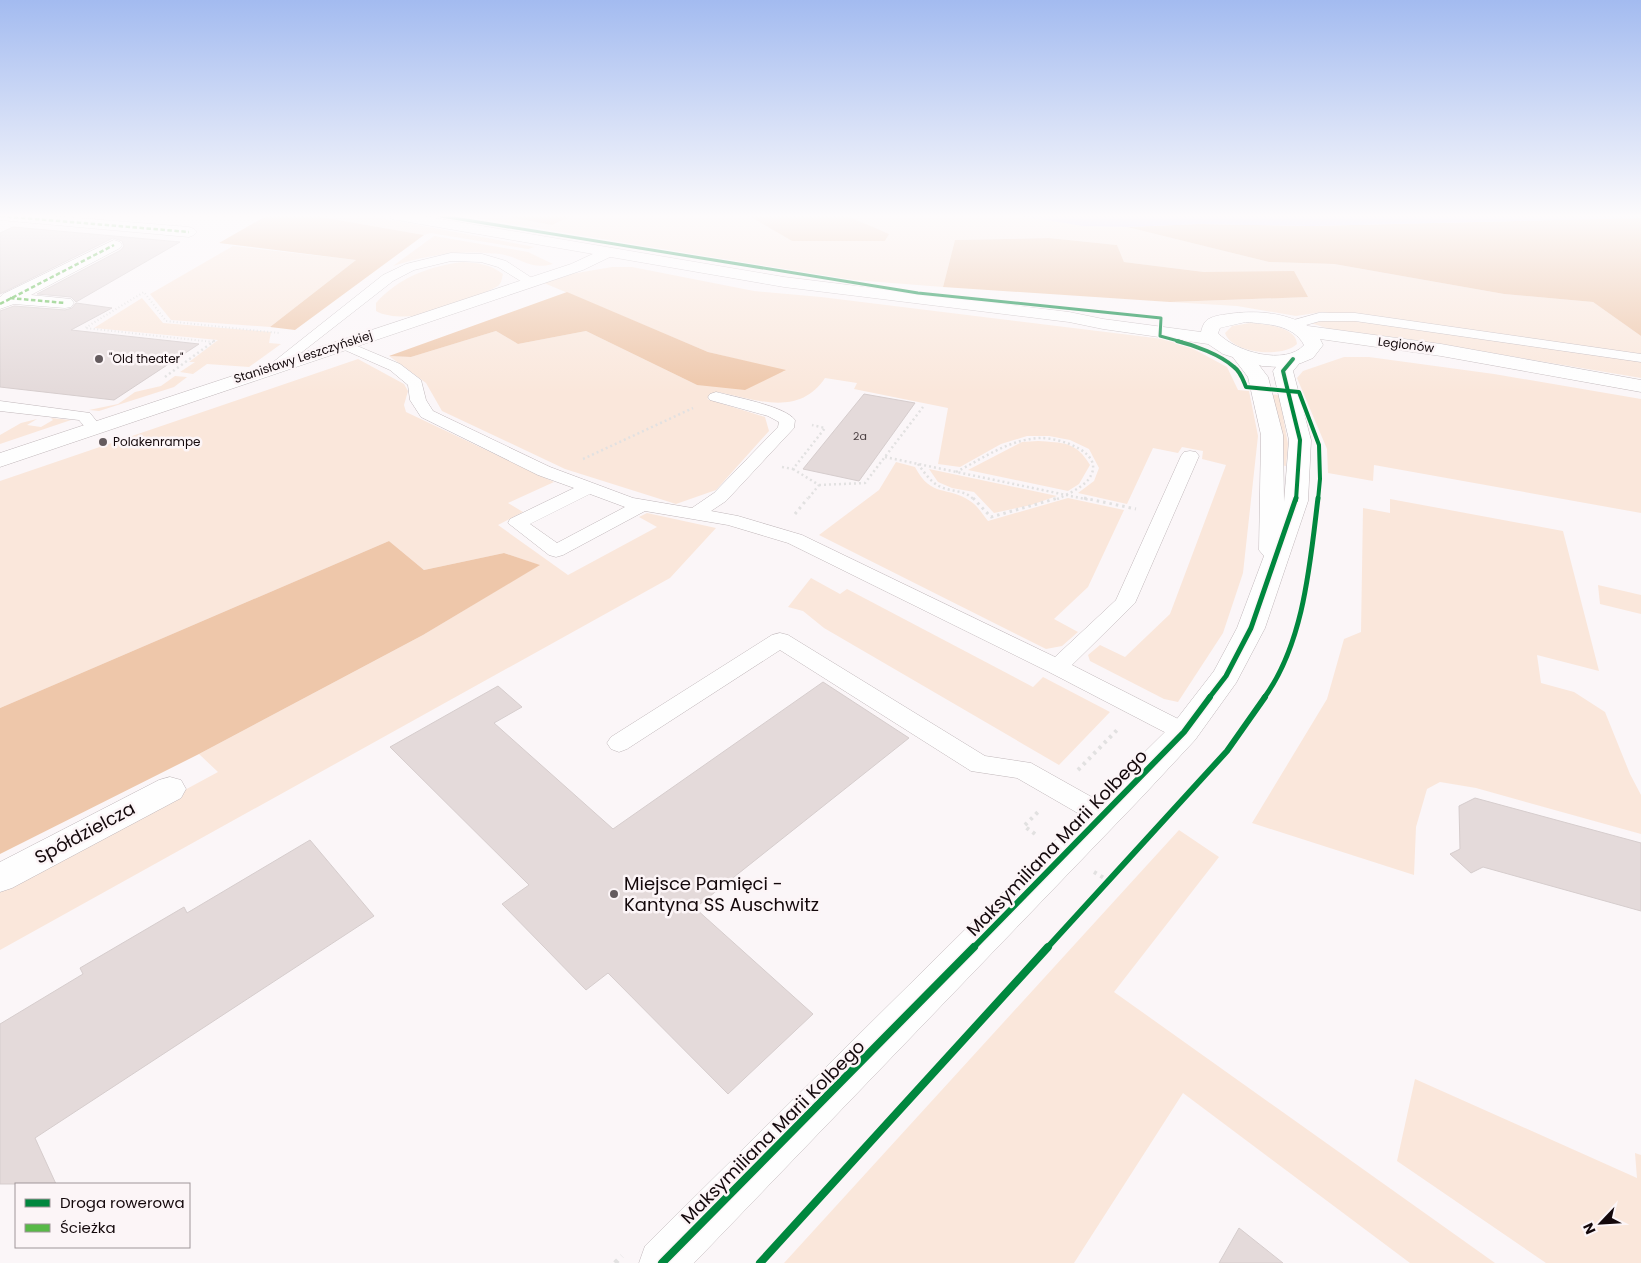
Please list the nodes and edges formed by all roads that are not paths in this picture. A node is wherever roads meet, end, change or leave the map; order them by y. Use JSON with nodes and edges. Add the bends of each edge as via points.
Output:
{"nodes":[{"id":1,"x":53,"y":275,"type":"edge"},
{"id":2,"x":394,"y":275,"type":"edge"},
{"id":3,"x":520,"y":275,"type":"edge"},
{"id":4,"x":553,"y":275,"type":"edge"},
{"id":5,"x":746,"y":275,"type":"edge"},
{"id":6,"x":532,"y":282,"type":"junction"},
{"id":7,"x":3,"y":300,"type":"edge"},
{"id":8,"x":64,"y":303,"type":"dead end"},
{"id":9,"x":1298,"y":328,"type":"junction"},
{"id":10,"x":1212,"y":332,"type":"junction"},
{"id":11,"x":343,"y":344,"type":"junction"},
{"id":12,"x":1302,"y":355,"type":"junction"},
{"id":13,"x":1242,"y":356,"type":"junction"},
{"id":14,"x":1641,"y":358,"type":"edge"},
{"id":15,"x":1508,"y":363,"type":"junction"},
{"id":16,"x":274,"y":367,"type":"junction"},
{"id":17,"x":1641,"y":386,"type":"edge"},
{"id":18,"x":716,"y":397,"type":"road end"},
{"id":19,"x":0,"y":406,"type":"edge"},
{"id":20,"x":94,"y":428,"type":"junction"},
{"id":21,"x":1190,"y":456,"type":"dead end"},
{"id":22,"x":0,"y":460,"type":"edge"},
{"id":23,"x":590,"y":488,"type":"junction"},
{"id":24,"x":643,"y":505,"type":"junction"},
{"id":25,"x":695,"y":514,"type":"junction"},
{"id":26,"x":1272,"y":567,"type":"junction"},
{"id":27,"x":1057,"y":667,"type":"junction"},
{"id":28,"x":1184,"y":732,"type":"junction"},
{"id":29,"x":619,"y":743,"type":"dead end"},
{"id":30,"x":170,"y":789,"type":"dead end"},
{"id":31,"x":1104,"y":816,"type":"junction"},
{"id":32,"x":0,"y":878,"type":"edge"},
{"id":33,"x":662,"y":1263,"type":"edge"}],
"edges":[{"from":1,"to":7,"type":"street"},
{"from":2,"to":16,"type":"lane"},
{"from":3,"to":6,"type":"lane"},
{"from":4,"to":6,"type":"street","name":"Stanisławy Leszczyńskiej"},
{"from":5,"to":10,"type":"street","via":[[854,292],[1069,316],[1103,324]]},
{"from":6,"to":11,"type":"street","name":"Stanisławy Leszczyńskiej"},
{"from":7,"to":8,"type":"street"},
{"from":9,"to":10,"type":"street","name":"Legionów","via":[[1246,317],[1220,320]]},
{"from":9,"to":12,"type":"street","via":[[1312,338],[1314,345]]},
{"from":9,"to":14,"type":"lane","via":[[1320,317],[1355,317]]},
{"from":9,"to":15,"type":"street","name":"Legionów"},
{"from":10,"to":13,"type":"street","via":[[1224,348]]},
{"from":11,"to":16,"type":"street","name":"Stanisławy Leszczyńskiej"},
{"from":11,"to":23,"type":"lane","via":[[395,367],[416,383],[418,400],[427,414]]},
{"from":12,"to":13,"type":"street","name":"Legionów","via":[[1278,360]]},
{"from":12,"to":15,"type":"street","name":"Legionów","via":[[1350,348]]},
{"from":12,"to":26,"type":"street","name":"Maksymiliana Marii Kolbego","via":[[1283,371],[1300,440],[1296,500]]},
{"from":13,"to":26,"type":"street","name":"Maksymiliana Marii Kolbego","via":[[1258,377],[1272,435]]},
{"from":15,"to":17,"type":"street","name":"Legionów"},
{"from":16,"to":20,"type":"street","name":"Stanisławy Leszczyńskiej"},
{"from":18,"to":25,"type":"lane","via":[[774,413],[786,420],[786,428],[720,497]]},
{"from":19,"to":20,"type":"lane","via":[[84,416]]},
{"from":20,"to":22,"type":"street","name":"Stanisławy Leszczyńskiej"},
{"from":21,"to":27,"type":"lane","via":[[1125,603]]},
{"from":23,"to":24,"type":"lane"},
{"from":23,"to":24,"type":"lane","via":[[517,523],[556,551]]},
{"from":24,"to":25,"type":"lane"},
{"from":25,"to":27,"type":"lane","via":[[737,521],[795,539]]},
{"from":26,"to":28,"type":"street","name":"Maksymiliana Marii Kolbego","via":[[1250,628],[1226,676]]},
{"from":27,"to":28,"type":"lane"},
{"from":28,"to":31,"type":"street","name":"Maksymiliana Marii Kolbego"},
{"from":29,"to":31,"type":"lane","via":[[780,640],[980,765],[1022,769]]},
{"from":30,"to":32,"type":"street","name":"Spółdzielcza"},
{"from":31,"to":33,"type":"street","name":"Maksymiliana Marii Kolbego"}]}
